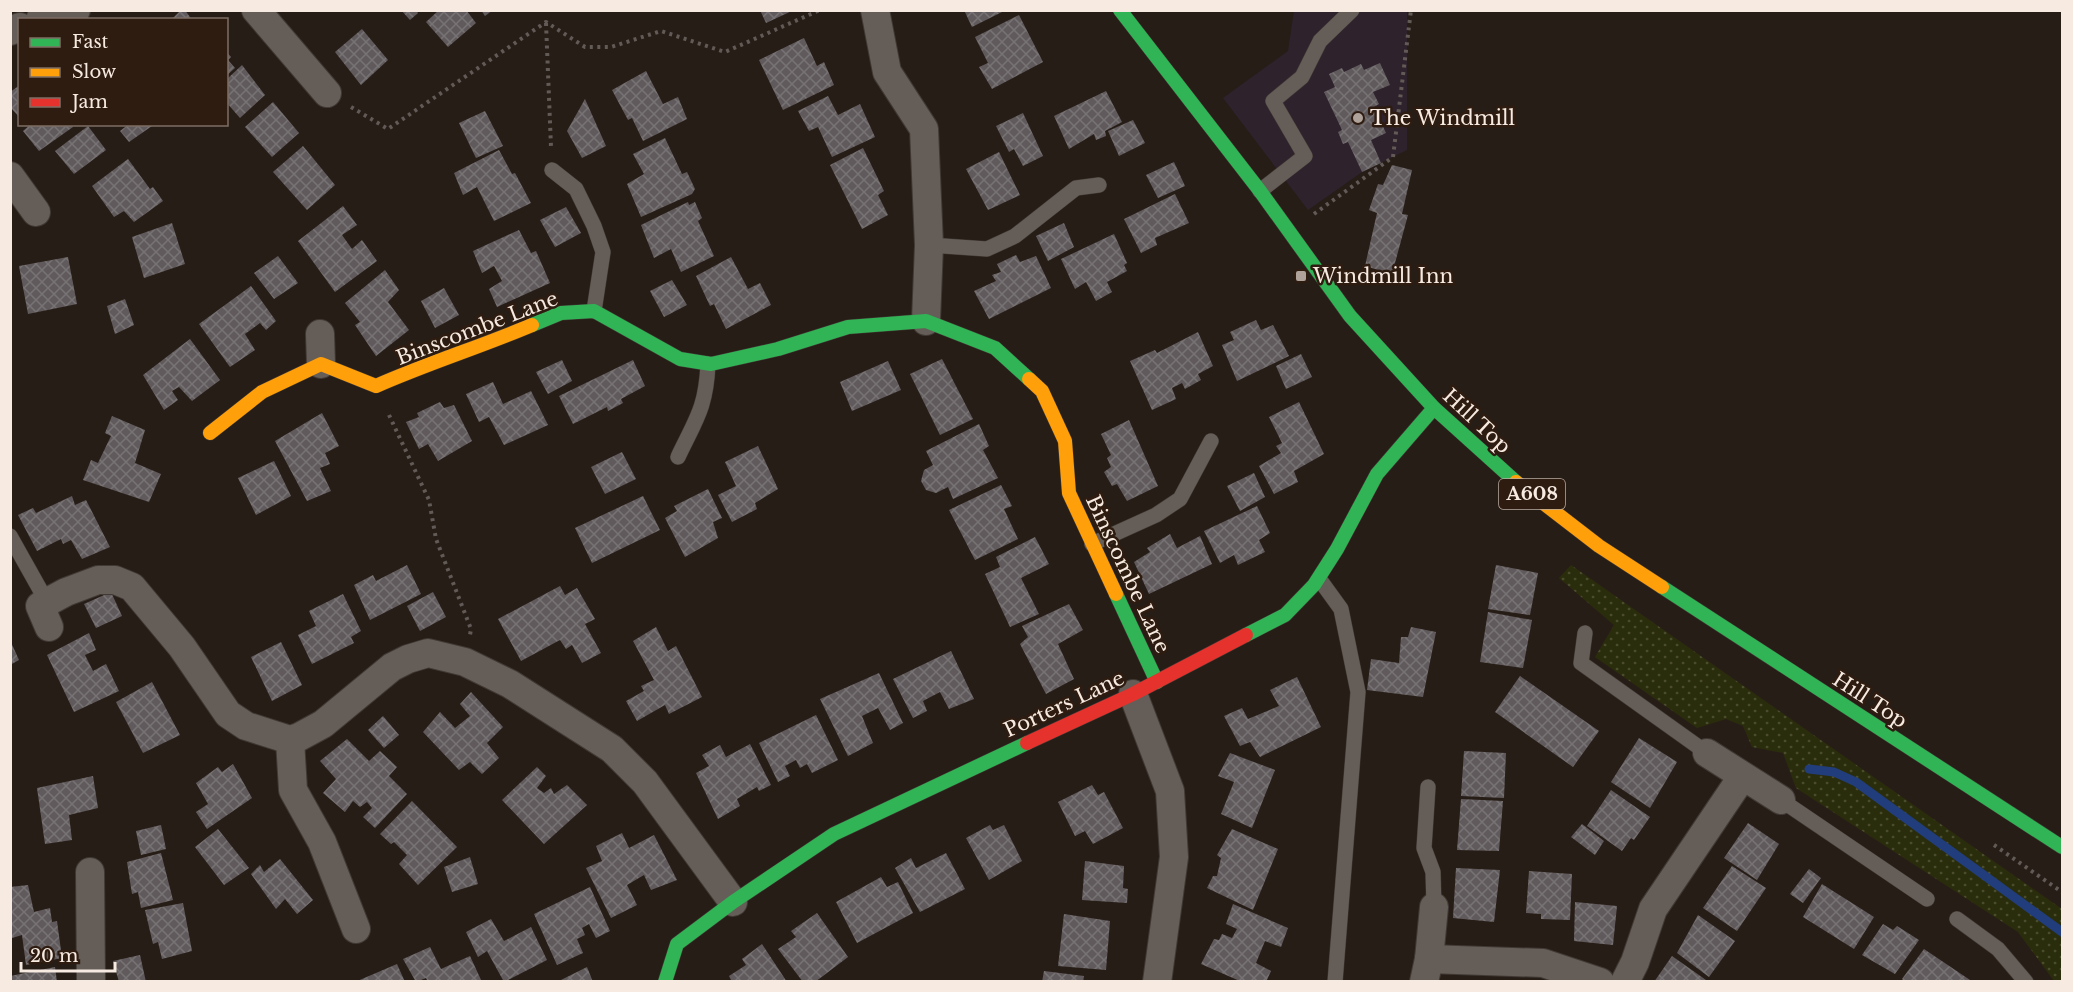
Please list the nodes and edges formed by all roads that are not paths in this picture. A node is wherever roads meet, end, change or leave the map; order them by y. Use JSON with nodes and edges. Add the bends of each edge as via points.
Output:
{"nodes":[{"id":1,"x":76,"y":10,"type":"edge"},
{"id":2,"x":256,"y":10,"type":"edge"},
{"id":3,"x":875,"y":10,"type":"edge"},
{"id":4,"x":1120,"y":10,"type":"edge"},
{"id":5,"x":1352,"y":10,"type":"edge"},
{"id":6,"x":47,"y":18,"type":"edge"},
{"id":7,"x":327,"y":93,"type":"road end"},
{"id":8,"x":552,"y":170,"type":"road end"},
{"id":9,"x":10,"y":176,"type":"edge"},
{"id":10,"x":1099,"y":184,"type":"dead end"},
{"id":11,"x":1260,"y":190,"type":"junction"},
{"id":12,"x":36,"y":212,"type":"dead end"},
{"id":13,"x":929,"y":246,"type":"junction"},
{"id":14,"x":594,"y":311,"type":"junction"},
{"id":15,"x":926,"y":321,"type":"junction"},
{"id":16,"x":320,"y":334,"type":"dead end"},
{"id":17,"x":321,"y":364,"type":"junction"},
{"id":18,"x":708,"y":364,"type":"junction"},
{"id":19,"x":1434,"y":408,"type":"junction"},
{"id":20,"x":210,"y":433,"type":"dead end"},
{"id":21,"x":1211,"y":441,"type":"dead end"},
{"id":22,"x":678,"y":457,"type":"dead end"},
{"id":23,"x":10,"y":536,"type":"edge"},
{"id":24,"x":1092,"y":544,"type":"junction"},
{"id":25,"x":1320,"y":580,"type":"junction"},
{"id":26,"x":48,"y":615,"type":"joint"},
{"id":27,"x":1585,"y":633,"type":"dead end"},
{"id":28,"x":1144,"y":688,"type":"junction"},
{"id":29,"x":290,"y":740,"type":"junction"},
{"id":30,"x":1707,"y":753,"type":"joint"},
{"id":31,"x":1742,"y":777,"type":"junction"},
{"id":32,"x":1428,"y":787,"type":"dead end"},
{"id":33,"x":1781,"y":800,"type":"joint"},
{"id":34,"x":2062,"y":847,"type":"edge"},
{"id":35,"x":90,"y":872,"type":"dead end"},
{"id":36,"x":1927,"y":898,"type":"dead end"},
{"id":37,"x":733,"y":902,"type":"junction"},
{"id":38,"x":1434,"y":907,"type":"joint"},
{"id":39,"x":1957,"y":919,"type":"dead end"},
{"id":40,"x":356,"y":929,"type":"dead end"},
{"id":41,"x":1426,"y":970,"type":"edge"},
{"id":42,"x":91,"y":981,"type":"edge"},
{"id":43,"x":665,"y":981,"type":"edge"},
{"id":44,"x":1157,"y":981,"type":"edge"},
{"id":45,"x":1335,"y":981,"type":"edge"},
{"id":46,"x":1600,"y":981,"type":"edge"},
{"id":47,"x":1625,"y":981,"type":"edge"},
{"id":48,"x":2026,"y":981,"type":"edge"}],
"edges":[{"from":1,"to":6,"type":"street"},
{"from":2,"to":7,"type":"street"},
{"from":3,"to":13,"type":"street","via":[[887,72],[924,129]]},
{"from":4,"to":11,"type":"street","name":"Hill Top","number":"A608"},
{"from":5,"to":11,"type":"lane","via":[[1320,41],[1302,77],[1273,101],[1305,156]]},
{"from":8,"to":14,"type":"lane","via":[[576,189],[603,252]]},
{"from":9,"to":12,"type":"street"},
{"from":10,"to":13,"type":"lane","via":[[1076,188],[1015,236],[987,249]]},
{"from":11,"to":19,"type":"street","name":"Hill Top","number":"A608","via":[[1350,316]]},
{"from":13,"to":15,"type":"street"},
{"from":14,"to":17,"type":"street","name":"Binscombe Lane","via":[[561,313],[376,386]]},
{"from":14,"to":18,"type":"street","name":"Binscombe Lane","via":[[680,359]]},
{"from":15,"to":18,"type":"street","name":"Binscombe Lane","via":[[848,327],[778,349]]},
{"from":15,"to":24,"type":"street","name":"Binscombe Lane","via":[[995,348],[1042,391],[1065,441],[1069,493]]},
{"from":16,"to":17,"type":"street"},
{"from":17,"to":20,"type":"street","via":[[303,370],[232,411]]},
{"from":18,"to":22,"type":"lane","via":[[702,411]]},
{"from":19,"to":25,"type":"street","name":"Porters Lane","via":[[1379,471]]},
{"from":19,"to":34,"type":"street","name":"Hill Top","number":"A608","via":[[1502,471],[1599,546]]},
{"from":21,"to":24,"type":"lane","via":[[1180,499],[1156,515]]},
{"from":23,"to":26,"type":"lane"},
{"from":24,"to":28,"type":"street","name":"Binscombe Lane"},
{"from":25,"to":28,"type":"street","name":"Porters Lane","via":[[1286,615]]},
{"from":25,"to":45,"type":"lane","via":[[1341,609],[1358,692]]},
{"from":26,"to":29,"type":"street","via":[[66,592],[98,580],[115,580],[132,587],[182,647],[228,714],[246,726]]},
{"from":27,"to":30,"type":"lane","via":[[1581,663]]},
{"from":28,"to":37,"type":"street","name":"Porters Lane","via":[[834,834]]},
{"from":28,"to":44,"type":"street","via":[[1170,790],[1174,857]]},
{"from":29,"to":37,"type":"street","via":[[323,724],[392,667],[408,659],[429,653],[465,662],[510,684],[612,748],[645,782]]},
{"from":29,"to":40,"type":"street","via":[[293,790],[322,843]]},
{"from":30,"to":31,"type":"street"},
{"from":31,"to":33,"type":"street"},
{"from":31,"to":47,"type":"street","via":[[1653,909]]},
{"from":32,"to":38,"type":"lane","via":[[1424,848],[1433,872]]},
{"from":33,"to":36,"type":"lane"},
{"from":35,"to":42,"type":"street"},
{"from":37,"to":43,"type":"street","name":"Porters Lane","via":[[677,944]]},
{"from":38,"to":41,"type":"street"},
{"from":39,"to":48,"type":"lane","via":[[1998,949]]},
{"from":41,"to":46,"type":"street","via":[[1543,963]]}]}
